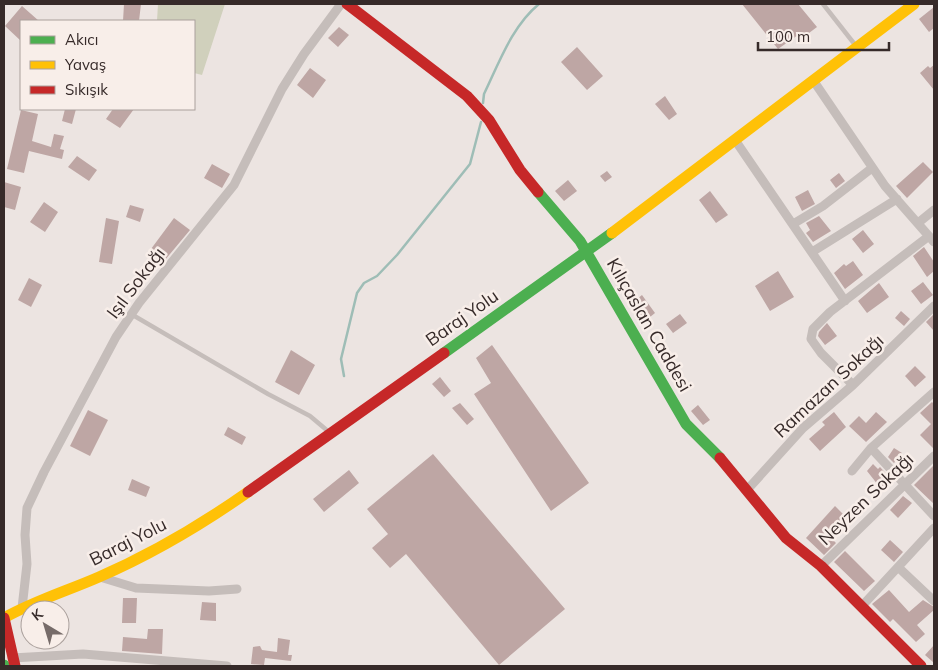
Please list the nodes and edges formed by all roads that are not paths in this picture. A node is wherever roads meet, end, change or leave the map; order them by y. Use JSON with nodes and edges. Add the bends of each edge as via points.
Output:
{"nodes":[{"id":1,"x":341,"y":4,"type":"edge"},
{"id":2,"x":347,"y":4,"type":"edge"},
{"id":3,"x":824,"y":4,"type":"edge"},
{"id":4,"x":914,"y":4,"type":"edge"},
{"id":5,"x":857,"y":47,"type":"junction"},
{"id":6,"x":813,"y":80,"type":"junction"},
{"id":7,"x":735,"y":140,"type":"junction"},
{"id":8,"x":872,"y":168,"type":"junction"},
{"id":9,"x":896,"y":199,"type":"junction"},
{"id":10,"x":934,"y":210,"type":"edge"},
{"id":11,"x":918,"y":223,"type":"junction"},
{"id":12,"x":793,"y":224,"type":"junction"},
{"id":13,"x":932,"y":239,"type":"edge"},
{"id":14,"x":587,"y":252,"type":"junction"},
{"id":15,"x":812,"y":252,"type":"junction"},
{"id":16,"x":845,"y":301,"type":"junction"},
{"id":17,"x":934,"y":306,"type":"edge"},
{"id":18,"x":131,"y":314,"type":"junction"},
{"id":19,"x":853,"y":385,"type":"junction"},
{"id":20,"x":934,"y":392,"type":"edge"},
{"id":21,"x":330,"y":433,"type":"junction"},
{"id":22,"x":872,"y":448,"type":"junction"},
{"id":23,"x":934,"y":456,"type":"edge"},
{"id":24,"x":852,"y":471,"type":"dead end"},
{"id":25,"x":905,"y":484,"type":"junction"},
{"id":26,"x":747,"y":490,"type":"junction"},
{"id":27,"x":934,"y":516,"type":"edge"},
{"id":28,"x":934,"y":528,"type":"edge"},
{"id":29,"x":821,"y":566,"type":"junction"},
{"id":30,"x":898,"y":567,"type":"junction"},
{"id":31,"x":100,"y":577,"type":"junction"},
{"id":32,"x":237,"y":589,"type":"dead end"},
{"id":33,"x":23,"y":600,"type":"edge"},
{"id":34,"x":42,"y":600,"type":"edge"},
{"id":35,"x":934,"y":601,"type":"edge"},
{"id":36,"x":862,"y":606,"type":"junction"},
{"id":37,"x":20,"y":609,"type":"edge"},
{"id":38,"x":4,"y":618,"type":"edge"},
{"id":39,"x":9,"y":664,"type":"edge"},
{"id":40,"x":227,"y":666,"type":"edge"},
{"id":41,"x":920,"y":666,"type":"edge"}],
"edges":[{"from":1,"to":18,"type":"street","name":"Işıl Sokağı","via":[[282,89],[234,184]]},
{"from":2,"to":14,"type":"street","name":"Kılıçaslan Caddesi","via":[[467,96],[489,120],[520,170]]},
{"from":3,"to":5,"type":"lane"},
{"from":4,"to":5,"type":"street","name":"Baraj Yolu"},
{"from":5,"to":6,"type":"street","name":"Baraj Yolu"},
{"from":6,"to":7,"type":"street","name":"Baraj Yolu"},
{"from":6,"to":8,"type":"street"},
{"from":7,"to":12,"type":"street"},
{"from":7,"to":14,"type":"street","name":"Baraj Yolu"},
{"from":8,"to":9,"type":"street"},
{"from":8,"to":12,"type":"street","via":[[823,206]]},
{"from":9,"to":11,"type":"street"},
{"from":9,"to":15,"type":"street"},
{"from":10,"to":11,"type":"street"},
{"from":11,"to":13,"type":"street"},
{"from":12,"to":15,"type":"street"},
{"from":13,"to":16,"type":"street"},
{"from":14,"to":21,"type":"street","name":"Baraj Yolu"},
{"from":14,"to":26,"type":"street","name":"Kılıçaslan Caddesi","via":[[686,424]]},
{"from":15,"to":16,"type":"street"},
{"from":16,"to":19,"type":"street","via":[[813,330],[811,339]]},
{"from":17,"to":19,"type":"street","name":"Ramazan Sokağı"},
{"from":18,"to":21,"type":"lane","via":[[310,416]]},
{"from":18,"to":33,"type":"street","name":"Işıl Sokağı","via":[[27,508]]},
{"from":19,"to":26,"type":"street","name":"Ramazan Sokağı","via":[[804,428]]},
{"from":20,"to":22,"type":"street"},
{"from":21,"to":31,"type":"street","name":"Baraj Yolu","via":[[201,524]]},
{"from":22,"to":24,"type":"street"},
{"from":22,"to":25,"type":"street"},
{"from":23,"to":25,"type":"street","name":"Neyzen Sokağı"},
{"from":25,"to":27,"type":"street"},
{"from":25,"to":29,"type":"street","name":"Neyzen Sokağı"},
{"from":26,"to":29,"type":"street","name":"Kılıçaslan Caddesi","via":[[786,538]]},
{"from":28,"to":30,"type":"street"},
{"from":29,"to":36,"type":"street","name":"Kılıçaslan Caddesi"},
{"from":30,"to":35,"type":"street"},
{"from":30,"to":36,"type":"street"},
{"from":31,"to":32,"type":"street","via":[[136,588]]},
{"from":31,"to":34,"type":"street","name":"Baraj Yolu"},
{"from":36,"to":41,"type":"street","name":"Kılıçaslan Caddesi"},
{"from":37,"to":38,"type":"street","name":"Baraj Yolu"},
{"from":38,"to":39,"type":"street"},
{"from":39,"to":40,"type":"street","via":[[83,654]]}]}
